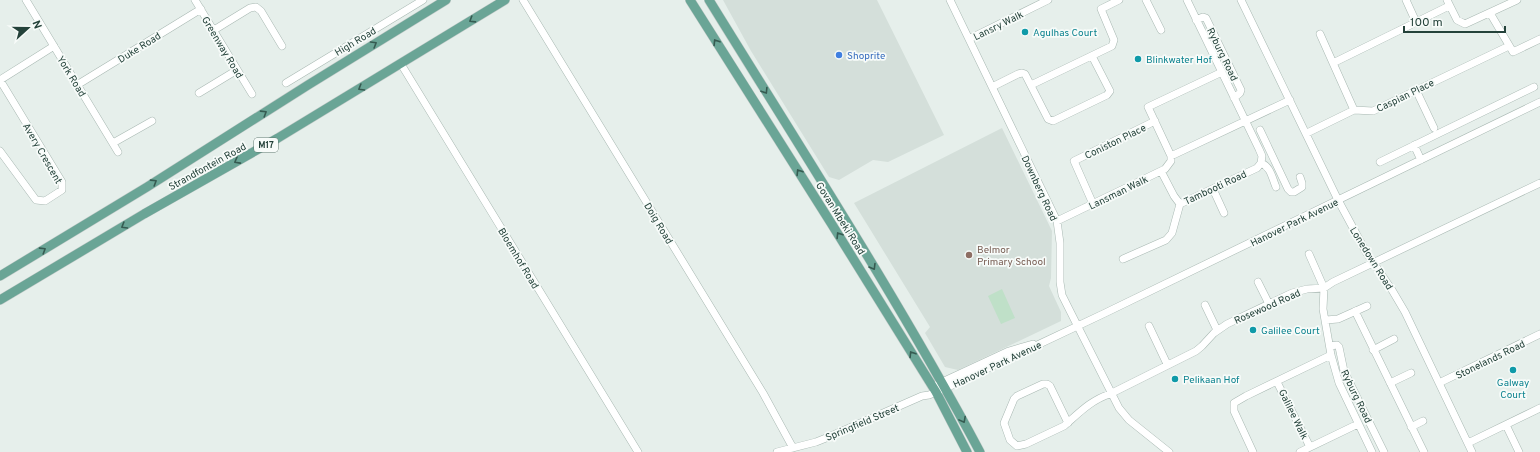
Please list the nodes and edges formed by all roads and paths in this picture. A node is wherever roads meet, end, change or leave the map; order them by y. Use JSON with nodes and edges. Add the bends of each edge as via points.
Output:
{"nodes":[{"id":1,"x":26,"y":0,"type":"edge"},
{"id":2,"x":195,"y":0,"type":"edge"},
{"id":3,"x":423,"y":0,"type":"edge"},
{"id":4,"x":446,"y":0,"type":"edge"},
{"id":5,"x":505,"y":0,"type":"edge"},
{"id":6,"x":523,"y":0,"type":"edge"},
{"id":7,"x":690,"y":0,"type":"edge"},
{"id":8,"x":709,"y":0,"type":"edge"},
{"id":9,"x":959,"y":0,"type":"edge"},
{"id":10,"x":1048,"y":0,"type":"edge"},
{"id":11,"x":1119,"y":0,"type":"edge"},
{"id":12,"x":1146,"y":0,"type":"edge"},
{"id":13,"x":1187,"y":0,"type":"edge"},
{"id":14,"x":1241,"y":0,"type":"edge"},
{"id":15,"x":1406,"y":0,"type":"edge"},
{"id":16,"x":1516,"y":0,"type":"edge"},
{"id":17,"x":951,"y":2,"type":"edge"},
{"id":18,"x":1448,"y":3,"type":"edge"},
{"id":19,"x":200,"y":9,"type":"junction"},
{"id":20,"x":1490,"y":13,"type":"junction"},
{"id":21,"x":1196,"y":20,"type":"junction"},
{"id":22,"x":1416,"y":22,"type":"junction"},
{"id":23,"x":214,"y":30,"type":"junction"},
{"id":24,"x":1161,"y":30,"type":"dead end"},
{"id":25,"x":1320,"y":34,"type":"dead end"},
{"id":26,"x":969,"y":39,"type":"junction"},
{"id":27,"x":1540,"y":39,"type":"edge"},
{"id":28,"x":54,"y":46,"type":"junction"},
{"id":29,"x":282,"y":46,"type":"dead end"},
{"id":30,"x":1509,"y":46,"type":"junction"},
{"id":31,"x":1092,"y":56,"type":"junction"},
{"id":32,"x":1333,"y":63,"type":"junction"},
{"id":33,"x":401,"y":64,"type":"junction"},
{"id":34,"x":237,"y":70,"type":"junction"},
{"id":35,"x":1222,"y":72,"type":"junction"},
{"id":36,"x":0,"y":80,"type":"edge"},
{"id":37,"x":286,"y":83,"type":"dead end"},
{"id":38,"x":77,"y":85,"type":"junction"},
{"id":39,"x":1031,"y":85,"type":"junction"},
{"id":40,"x":992,"y":87,"type":"junction"},
{"id":41,"x":1534,"y":87,"type":"dead end"},
{"id":42,"x":1416,"y":90,"type":"junction"},
{"id":43,"x":199,"y":93,"type":"dead end"},
{"id":44,"x":252,"y":94,"type":"dead end"},
{"id":45,"x":1234,"y":98,"type":"junction"},
{"id":46,"x":1290,"y":100,"type":"junction"},
{"id":47,"x":1540,"y":102,"type":"edge"},
{"id":48,"x":1354,"y":110,"type":"junction"},
{"id":49,"x":152,"y":121,"type":"dead end"},
{"id":50,"x":1155,"y":121,"type":"junction"},
{"id":51,"x":1246,"y":121,"type":"junction"},
{"id":52,"x":1434,"y":128,"type":"dead end"},
{"id":53,"x":1260,"y":130,"type":"dead end"},
{"id":54,"x":1306,"y":133,"type":"junction"},
{"id":55,"x":113,"y":143,"type":"junction"},
{"id":56,"x":1267,"y":145,"type":"junction"},
{"id":57,"x":1414,"y":145,"type":"junction"},
{"id":58,"x":1259,"y":149,"type":"junction"},
{"id":59,"x":0,"y":151,"type":"edge"},
{"id":60,"x":118,"y":152,"type":"dead end"},
{"id":61,"x":1172,"y":156,"type":"junction"},
{"id":62,"x":1421,"y":160,"type":"junction"},
{"id":63,"x":1380,"y":162,"type":"dead end"},
{"id":64,"x":1261,"y":163,"type":"junction"},
{"id":65,"x":1161,"y":171,"type":"junction"},
{"id":66,"x":1300,"y":177,"type":"dead end"},
{"id":67,"x":1540,"y":183,"type":"edge"},
{"id":68,"x":1276,"y":187,"type":"dead end"},
{"id":69,"x":1213,"y":189,"type":"junction"},
{"id":70,"x":1338,"y":200,"type":"junction"},
{"id":71,"x":1093,"y":204,"type":"junction"},
{"id":72,"x":1180,"y":204,"type":"junction"},
{"id":73,"x":1224,"y":214,"type":"dead end"},
{"id":74,"x":1057,"y":222,"type":"junction"},
{"id":75,"x":1309,"y":254,"type":"dead end"},
{"id":76,"x":1123,"y":259,"type":"dead end"},
{"id":77,"x":1373,"y":263,"type":"junction"},
{"id":78,"x":0,"y":276,"type":"edge"},
{"id":79,"x":1258,"y":282,"type":"dead end"},
{"id":80,"x":1324,"y":288,"type":"junction"},
{"id":81,"x":0,"y":300,"type":"edge"},
{"id":82,"x":1269,"y":304,"type":"junction"},
{"id":83,"x":1205,"y":305,"type":"dead end"},
{"id":84,"x":1367,"y":306,"type":"dead end"},
{"id":85,"x":1355,"y":311,"type":"junction"},
{"id":86,"x":1326,"y":320,"type":"junction"},
{"id":87,"x":1077,"y":326,"type":"junction"},
{"id":88,"x":1149,"y":326,"type":"dead end"},
{"id":89,"x":1217,"y":330,"type":"junction"},
{"id":90,"x":1540,"y":334,"type":"edge"},
{"id":91,"x":1394,"y":340,"type":"dead end"},
{"id":92,"x":1330,"y":346,"type":"junction"},
{"id":93,"x":1374,"y":350,"type":"junction"},
{"id":94,"x":1331,"y":355,"type":"junction"},
{"id":95,"x":1167,"y":364,"type":"junction"},
{"id":96,"x":1411,"y":373,"type":"dead end"},
{"id":97,"x":1278,"y":382,"type":"junction"},
{"id":98,"x":1390,"y":383,"type":"junction"},
{"id":99,"x":1439,"y":383,"type":"junction"},
{"id":100,"x":944,"y":385,"type":"junction"},
{"id":101,"x":934,"y":390,"type":"junction"},
{"id":102,"x":1110,"y":394,"type":"junction"},
{"id":103,"x":1540,"y":408,"type":"edge"},
{"id":104,"x":1423,"y":421,"type":"dead end"},
{"id":105,"x":1068,"y":423,"type":"junction"},
{"id":106,"x":1358,"y":424,"type":"junction"},
{"id":107,"x":1506,"y":425,"type":"junction"},
{"id":108,"x":1411,"y":427,"type":"junction"},
{"id":109,"x":1468,"y":443,"type":"junction"},
{"id":110,"x":1310,"y":447,"type":"junction"},
{"id":111,"x":793,"y":448,"type":"junction"},
{"id":112,"x":638,"y":452,"type":"edge"},
{"id":113,"x":777,"y":452,"type":"edge"},
{"id":114,"x":968,"y":452,"type":"edge"},
{"id":115,"x":980,"y":452,"type":"edge"},
{"id":116,"x":1169,"y":452,"type":"edge"},
{"id":117,"x":1253,"y":452,"type":"edge"},
{"id":118,"x":1300,"y":452,"type":"edge"},
{"id":119,"x":1372,"y":452,"type":"edge"},
{"id":120,"x":1384,"y":452,"type":"edge"},
{"id":121,"x":1424,"y":452,"type":"edge"},
{"id":122,"x":1472,"y":452,"type":"edge"},
{"id":123,"x":1518,"y":452,"type":"edge"}],
"edges":[{"from":1,"to":28,"type":"street","name":"York Road"},
{"from":2,"to":19,"type":"street","name":"Greenway Road"},
{"from":3,"to":37,"type":"street","name":"High Road"},
{"from":78,"to":4,"type":"main road","name":"Strandfontein Road","one_way":true},
{"from":5,"to":33,"type":"main road","name":"Strandfontein Road","number":"M17","one_way":true},
{"from":6,"to":111,"type":"street","name":"Doig Road","via":[[763,393]]},
{"from":101,"to":7,"type":"main road","name":"Govan Mbeki Road","one_way":true},
{"from":8,"to":100,"type":"main road","name":"Govan Mbeki Road","one_way":true,"via":[[822,181]]},
{"from":9,"to":17,"type":"street"},
{"from":10,"to":26,"type":"street","name":"Lansry Walk"},
{"from":11,"to":31,"type":"street","via":[[1101,9],[1114,40],[1113,45]]},
{"from":12,"to":24,"type":"street"},
{"from":13,"to":21,"type":"street","name":"Ryburg Road"},
{"from":14,"to":46,"type":"street","name":"Lonedown Road"},
{"from":15,"to":22,"type":"street"},
{"from":16,"to":20,"type":"street"},
{"from":17,"to":26,"type":"street","name":"Downberg Road"},
{"from":18,"to":20,"type":"street","via":[[1457,20],[1463,24]]},
{"from":18,"to":22,"type":"street"},
{"from":19,"to":23,"type":"street","name":"Greenway Road"},
{"from":19,"to":38,"type":"street","name":"Duke Road"},
{"from":20,"to":30,"type":"street"},
{"from":21,"to":35,"type":"street","name":"Ryburg Road"},
{"from":21,"to":45,"type":"street","name":"Ryburg Road","via":[[1204,17],[1209,25],[1240,90]]},
{"from":22,"to":32,"type":"street"},
{"from":23,"to":29,"type":"street","via":[[250,8],[256,7]]},
{"from":23,"to":34,"type":"street","name":"Greenway Road"},
{"from":25,"to":32,"type":"street"},
{"from":26,"to":40,"type":"street","name":"Downberg Road"},
{"from":27,"to":30,"type":"street","via":[[1515,52]]},
{"from":28,"to":36,"type":"street"},
{"from":28,"to":38,"type":"street","name":"York Road"},
{"from":30,"to":42,"type":"street","name":"Caspian Place"},
{"from":31,"to":39,"type":"street"},
{"from":31,"to":39,"type":"street","via":[[1110,92],[1107,95],[1051,121]]},
{"from":32,"to":48,"type":"street"},
{"from":33,"to":81,"type":"main road","name":"Strandfontein Road","number":"M17","one_way":true},
{"from":33,"to":112,"type":"street","name":"Bloemhof Road"},
{"from":34,"to":43,"type":"street"},
{"from":34,"to":44,"type":"street","name":"Greenway Road"},
{"from":35,"to":45,"type":"street","name":"Ryburg Road"},
{"from":35,"to":50,"type":"street","name":"Coniston Place","via":[[1148,107]]},
{"from":36,"to":59,"type":"street","name":"Avery Crescent","via":[[62,182],[62,190],[45,201],[36,200]]},
{"from":38,"to":55,"type":"street","name":"York Road"},
{"from":39,"to":40,"type":"street","via":[[1022,73]]},
{"from":40,"to":74,"type":"street","name":"Downberg Road"},
{"from":41,"to":57,"type":"street"},
{"from":42,"to":48,"type":"street","name":"Caspian Place","via":[[1373,111]]},
{"from":42,"to":52,"type":"street"},
{"from":45,"to":51,"type":"street","name":"Ryburg Road"},
{"from":46,"to":51,"type":"street"},
{"from":46,"to":54,"type":"street","name":"Lonedown Road"},
{"from":47,"to":62,"type":"street","name":"Hanover Park Avenue"},
{"from":48,"to":54,"type":"street"},
{"from":49,"to":55,"type":"street"},
{"from":50,"to":61,"type":"street","name":"Coniston Place"},
{"from":50,"to":71,"type":"street","name":"Coniston Place","via":[[1074,161]]},
{"from":51,"to":58,"type":"street","name":"Ryburg Road"},
{"from":51,"to":61,"type":"street"},
{"from":53,"to":56,"type":"street"},
{"from":54,"to":70,"type":"street","name":"Lonedown Road"},
{"from":55,"to":60,"type":"street","name":"York Road"},
{"from":56,"to":58,"type":"street"},
{"from":56,"to":66,"type":"street","via":[[1291,192],[1302,187]]},
{"from":57,"to":62,"type":"street"},
{"from":57,"to":63,"type":"street"},
{"from":58,"to":64,"type":"street","name":"Ryburg Road"},
{"from":61,"to":65,"type":"street","name":"Lansman Walk","via":[[1170,163]]},
{"from":62,"to":70,"type":"street","name":"Hanover Park Avenue"},
{"from":64,"to":68,"type":"street","via":[[1269,168]]},
{"from":64,"to":69,"type":"street","name":"Tambooti Road","via":[[1257,168]]},
{"from":65,"to":71,"type":"street","name":"Lansman Walk"},
{"from":65,"to":72,"type":"street","name":"Tambooti Road"},
{"from":67,"to":77,"type":"street","name":"Rosewood Road"},
{"from":69,"to":72,"type":"street","name":"Tambooti Road"},
{"from":69,"to":73,"type":"street"},
{"from":70,"to":77,"type":"street","name":"Lonedown Road"},
{"from":70,"to":87,"type":"street","name":"Hanover Park Avenue"},
{"from":71,"to":74,"type":"street","name":"Lansman Walk"},
{"from":72,"to":76,"type":"street","via":[[1172,233],[1166,240]]},
{"from":74,"to":87,"type":"street","name":"Downberg Road","via":[[1062,295]]},
{"from":75,"to":80,"type":"street"},
{"from":77,"to":80,"type":"street","name":"Rosewood Road"},
{"from":77,"to":99,"type":"street","name":"Lonedown Road","via":[[1405,312]]},
{"from":79,"to":82,"type":"street"},
{"from":80,"to":82,"type":"street","name":"Rosewood Road","via":[[1298,291]]},
{"from":80,"to":86,"type":"street","name":"Ryburg Road"},
{"from":82,"to":89,"type":"street","name":"Rosewood Road"},
{"from":83,"to":89,"type":"street"},
{"from":84,"to":85,"type":"street"},
{"from":85,"to":86,"type":"street","via":[[1338,319]]},
{"from":85,"to":93,"type":"street"},
{"from":86,"to":92,"type":"street","name":"Ryburg Road"},
{"from":87,"to":100,"type":"street","name":"Hanover Park Avenue","via":[[1047,340],[1009,351]]},
{"from":87,"to":102,"type":"street","name":"Downberg Road"},
{"from":88,"to":95,"type":"street"},
{"from":89,"to":95,"type":"street","name":"Rosewood Road","via":[[1199,349]]},
{"from":90,"to":99,"type":"street","name":"Stonelands Road"},
{"from":91,"to":93,"type":"street"},
{"from":92,"to":94,"type":"street","name":"Ryburg Road"},
{"from":92,"to":120,"type":"street","name":"Ryburg Road","via":[[1339,346],[1344,371]]},
{"from":93,"to":98,"type":"street"},
{"from":94,"to":97,"type":"street","name":"Galilee Walk"},
{"from":94,"to":106,"type":"street","name":"Ryburg Road","via":[[1339,383]]},
{"from":95,"to":102,"type":"street","name":"Rosewood Road"},
{"from":96,"to":98,"type":"street"},
{"from":97,"to":110,"type":"street","name":"Galilee Walk"},
{"from":97,"to":117,"type":"street","name":"Galilee Walk","via":[[1234,403],[1234,411]]},
{"from":98,"to":108,"type":"street"},
{"from":99,"to":109,"type":"street","name":"Lonedown Road"},
{"from":100,"to":101,"type":"street","name":"Hanover Park Avenue"},
{"from":100,"to":115,"type":"main road","name":"Govan Mbeki Road","one_way":true},
{"from":101,"to":111,"type":"street","name":"Springfield Street","via":[[831,436]]},
{"from":101,"to":114,"type":"main road","name":"Govan Mbeki Road"},
{"from":102,"to":105,"type":"street","name":"Rosewood Road","via":[[1081,409]]},
{"from":102,"to":116,"type":"street","name":"Downberg Road","via":[[1129,420]]},
{"from":103,"to":107,"type":"street"},
{"from":104,"to":108,"type":"street"},
{"from":105,"to":105,"type":"street","via":[[1055,394],[1047,384],[1017,396],[1004,423],[1010,440],[1017,446]]},
{"from":106,"to":110,"type":"street"},
{"from":106,"to":119,"type":"street","name":"Ryburg Road"},
{"from":107,"to":109,"type":"street"},
{"from":107,"to":123,"type":"street"},
{"from":108,"to":121,"type":"street"},
{"from":109,"to":122,"type":"street","name":"Lonedown Road"},
{"from":110,"to":118,"type":"street"},
{"from":111,"to":113,"type":"street","name":"Springfield Street"}]}
